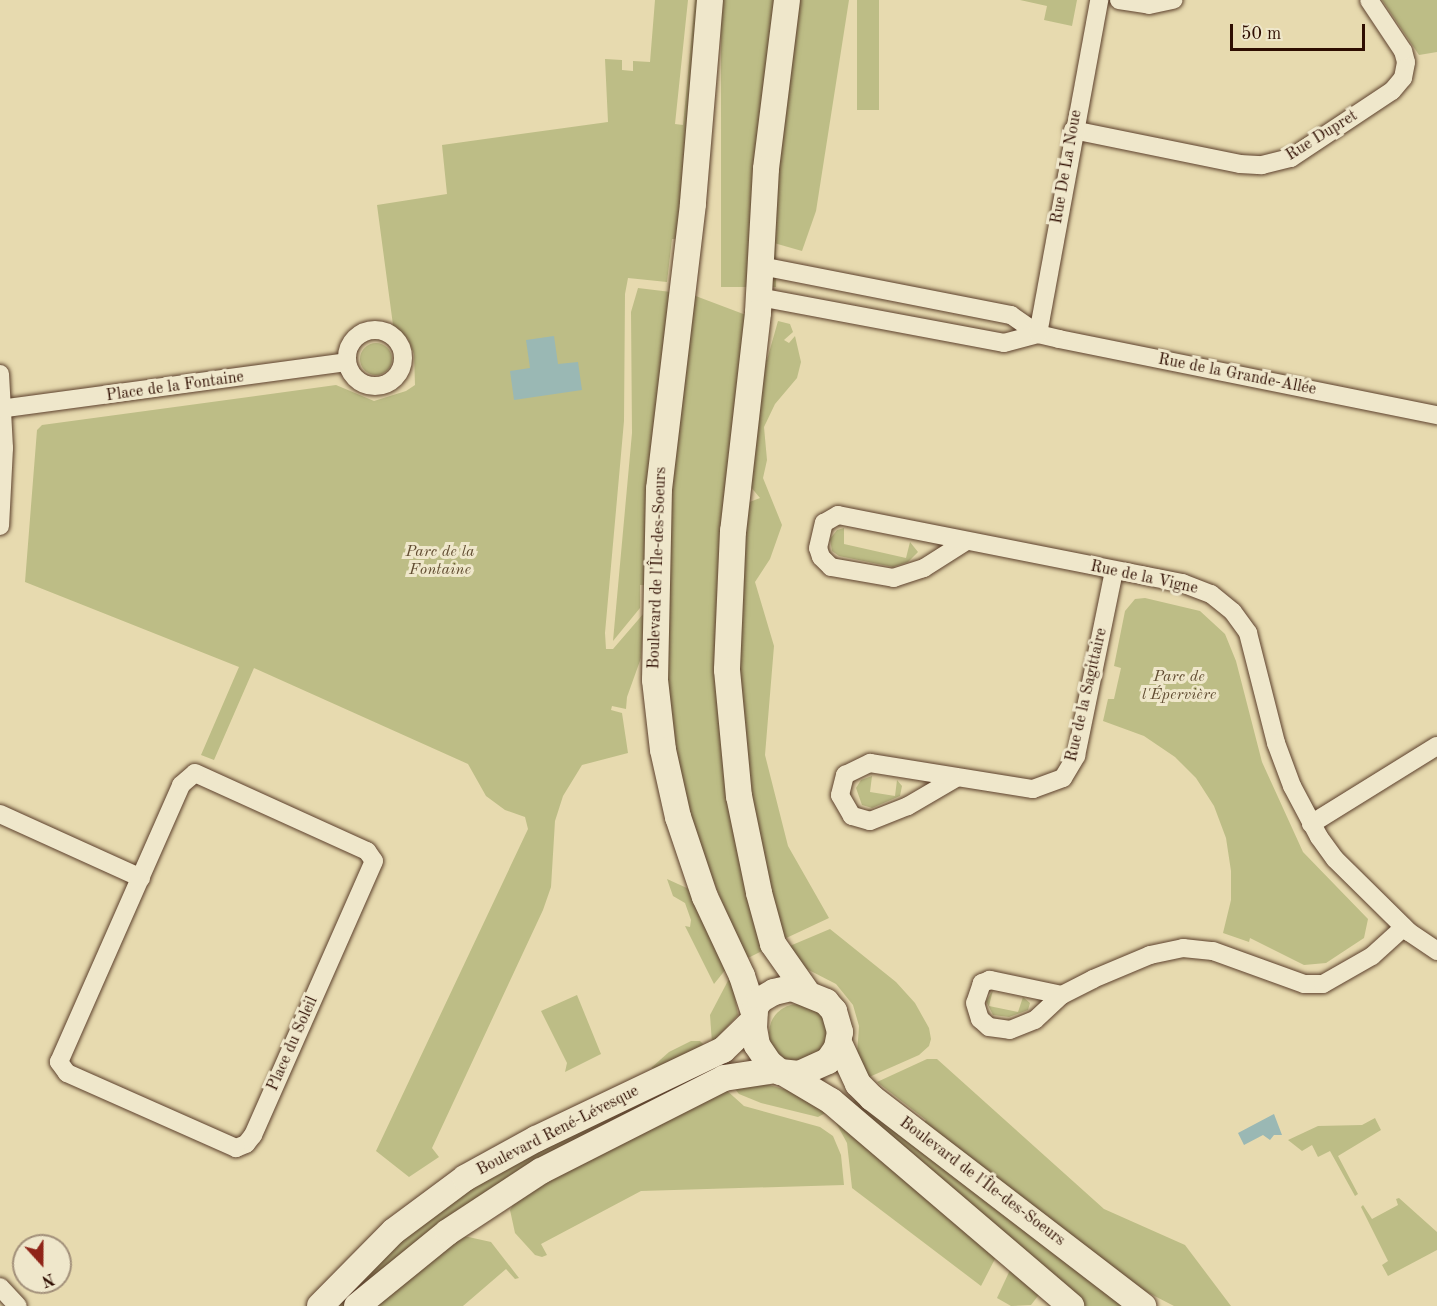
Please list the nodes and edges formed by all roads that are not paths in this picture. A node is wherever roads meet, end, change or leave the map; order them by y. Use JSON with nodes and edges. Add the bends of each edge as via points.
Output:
{"nodes":[{"id":1,"x":710,"y":0,"type":"edge"},
{"id":2,"x":787,"y":0,"type":"edge"},
{"id":3,"x":1099,"y":0,"type":"edge"},
{"id":4,"x":1119,"y":0,"type":"edge"},
{"id":5,"x":1173,"y":0,"type":"edge"},
{"id":6,"x":1369,"y":0,"type":"edge"},
{"id":7,"x":1073,"y":130,"type":"junction"},
{"id":8,"x":761,"y":266,"type":"junction"},
{"id":9,"x":759,"y":297,"type":"junction"},
{"id":10,"x":1038,"y":334,"type":"junction"},
{"id":11,"x":347,"y":362,"type":"dead end"},
{"id":12,"x":0,"y":374,"type":"edge"},
{"id":13,"x":1,"y":409,"type":"edge"},
{"id":14,"x":1437,"y":415,"type":"edge"},
{"id":15,"x":0,"y":526,"type":"edge"},
{"id":16,"x":965,"y":542,"type":"junction"},
{"id":17,"x":1114,"y":572,"type":"junction"},
{"id":18,"x":1437,"y":746,"type":"edge"},
{"id":19,"x":956,"y":778,"type":"junction"},
{"id":20,"x":0,"y":814,"type":"edge"},
{"id":21,"x":1311,"y":825,"type":"junction"},
{"id":22,"x":141,"y":878,"type":"junction"},
{"id":23,"x":1404,"y":927,"type":"junction"},
{"id":24,"x":1437,"y":951,"type":"edge"},
{"id":25,"x":806,"y":991,"type":"junction"},
{"id":26,"x":1062,"y":995,"type":"dead end"},
{"id":27,"x":754,"y":1017,"type":"junction"},
{"id":28,"x":839,"y":1043,"type":"junction"},
{"id":29,"x":780,"y":1071,"type":"junction"},
{"id":30,"x":0,"y":1287,"type":"edge"},
{"id":31,"x":18,"y":1306,"type":"edge"},
{"id":32,"x":320,"y":1306,"type":"edge"},
{"id":33,"x":357,"y":1306,"type":"edge"},
{"id":34,"x":1071,"y":1306,"type":"edge"},
{"id":35,"x":1143,"y":1306,"type":"edge"}],
"edges":[{"from":1,"to":27,"type":"street","name":"Boulevard de l'Île-des-Soeurs","via":[[692,214],[658,499],[655,680],[663,750],[678,817],[705,897],[742,976]]},
{"from":2,"to":8,"type":"street","via":[[766,169]]},
{"from":3,"to":7,"type":"street","name":"Rue De La Noue"},
{"from":4,"to":5,"type":"street","via":[[1149,5]]},
{"from":6,"to":7,"type":"street","name":"Rue Dupret","via":[[1403,51],[1406,62],[1402,78],[1392,91],[1291,158],[1253,166]]},
{"from":7,"to":10,"type":"street","name":"Rue De La Noue"},
{"from":8,"to":9,"type":"street"},
{"from":8,"to":10,"type":"street","name":"Rue de la Grande-Allée","via":[[1011,315]]},
{"from":9,"to":10,"type":"street","name":"Rue de la Grande-Allée","via":[[1004,343]]},
{"from":9,"to":25,"type":"street","via":[[730,563],[729,707],[743,818],[768,931],[781,960]]},
{"from":10,"to":14,"type":"street","name":"Rue de la Grande-Allée"},
{"from":11,"to":13,"type":"street","name":"Place de la Fontaine"},
{"from":12,"to":13,"type":"street"},
{"from":13,"to":15,"type":"street"},
{"from":16,"to":16,"type":"street","name":"Rue de la Vigne","via":[[838,515],[824,523],[818,548],[831,567],[894,579],[924,568]]},
{"from":16,"to":17,"type":"street","name":"Rue de la Vigne"},
{"from":17,"to":19,"type":"street","name":"Rue de la Sagittaire","via":[[1078,747],[1068,774],[1052,785],[1033,789]]},
{"from":17,"to":21,"type":"street","name":"Rue de la Vigne","via":[[1195,587],[1220,600],[1239,618],[1251,642],[1276,742]]},
{"from":18,"to":21,"type":"street"},
{"from":19,"to":19,"type":"street","name":"Rue de la Sagittaire","via":[[870,764],[845,775],[840,795],[852,816],[870,821],[908,807]]},
{"from":20,"to":22,"type":"street"},
{"from":21,"to":23,"type":"street","name":"Rue de la Vigne","via":[[1335,860]]},
{"from":22,"to":22,"type":"street","name":"Place du Soleil","via":[[61,1056],[60,1066],[67,1074],[229,1147],[240,1148],[249,1142],[258,1124],[374,866],[374,858],[367,851],[195,773],[185,779]]},
{"from":23,"to":24,"type":"street","name":"Rue de la Vigne"},
{"from":23,"to":26,"type":"street","via":[[1372,956],[1323,984],[1304,984],[1213,951],[1183,948],[1131,963]]},
{"from":25,"to":27,"type":"street","via":[[787,989],[768,994],[757,1004]]},
{"from":25,"to":28,"type":"street","via":[[834,1011]]},
{"from":27,"to":29,"type":"street","via":[[758,1045]]},
{"from":27,"to":32,"type":"street","name":"Boulevard René-Lévesque","via":[[723,1050],[536,1139],[465,1178],[388,1237]]},
{"from":28,"to":29,"type":"street","via":[[832,1057],[814,1071]]},
{"from":28,"to":35,"type":"street","name":"Boulevard de l'Île-des-Soeurs","via":[[858,1084],[872,1098]]},
{"from":29,"to":33,"type":"street","name":"Boulevard René-Lévesque","via":[[724,1078],[541,1171],[448,1232]]},
{"from":29,"to":34,"type":"street","name":"Boulevard de l'Île-des-Soeurs","via":[[831,1101]]},
{"from":30,"to":31,"type":"street"}]}
